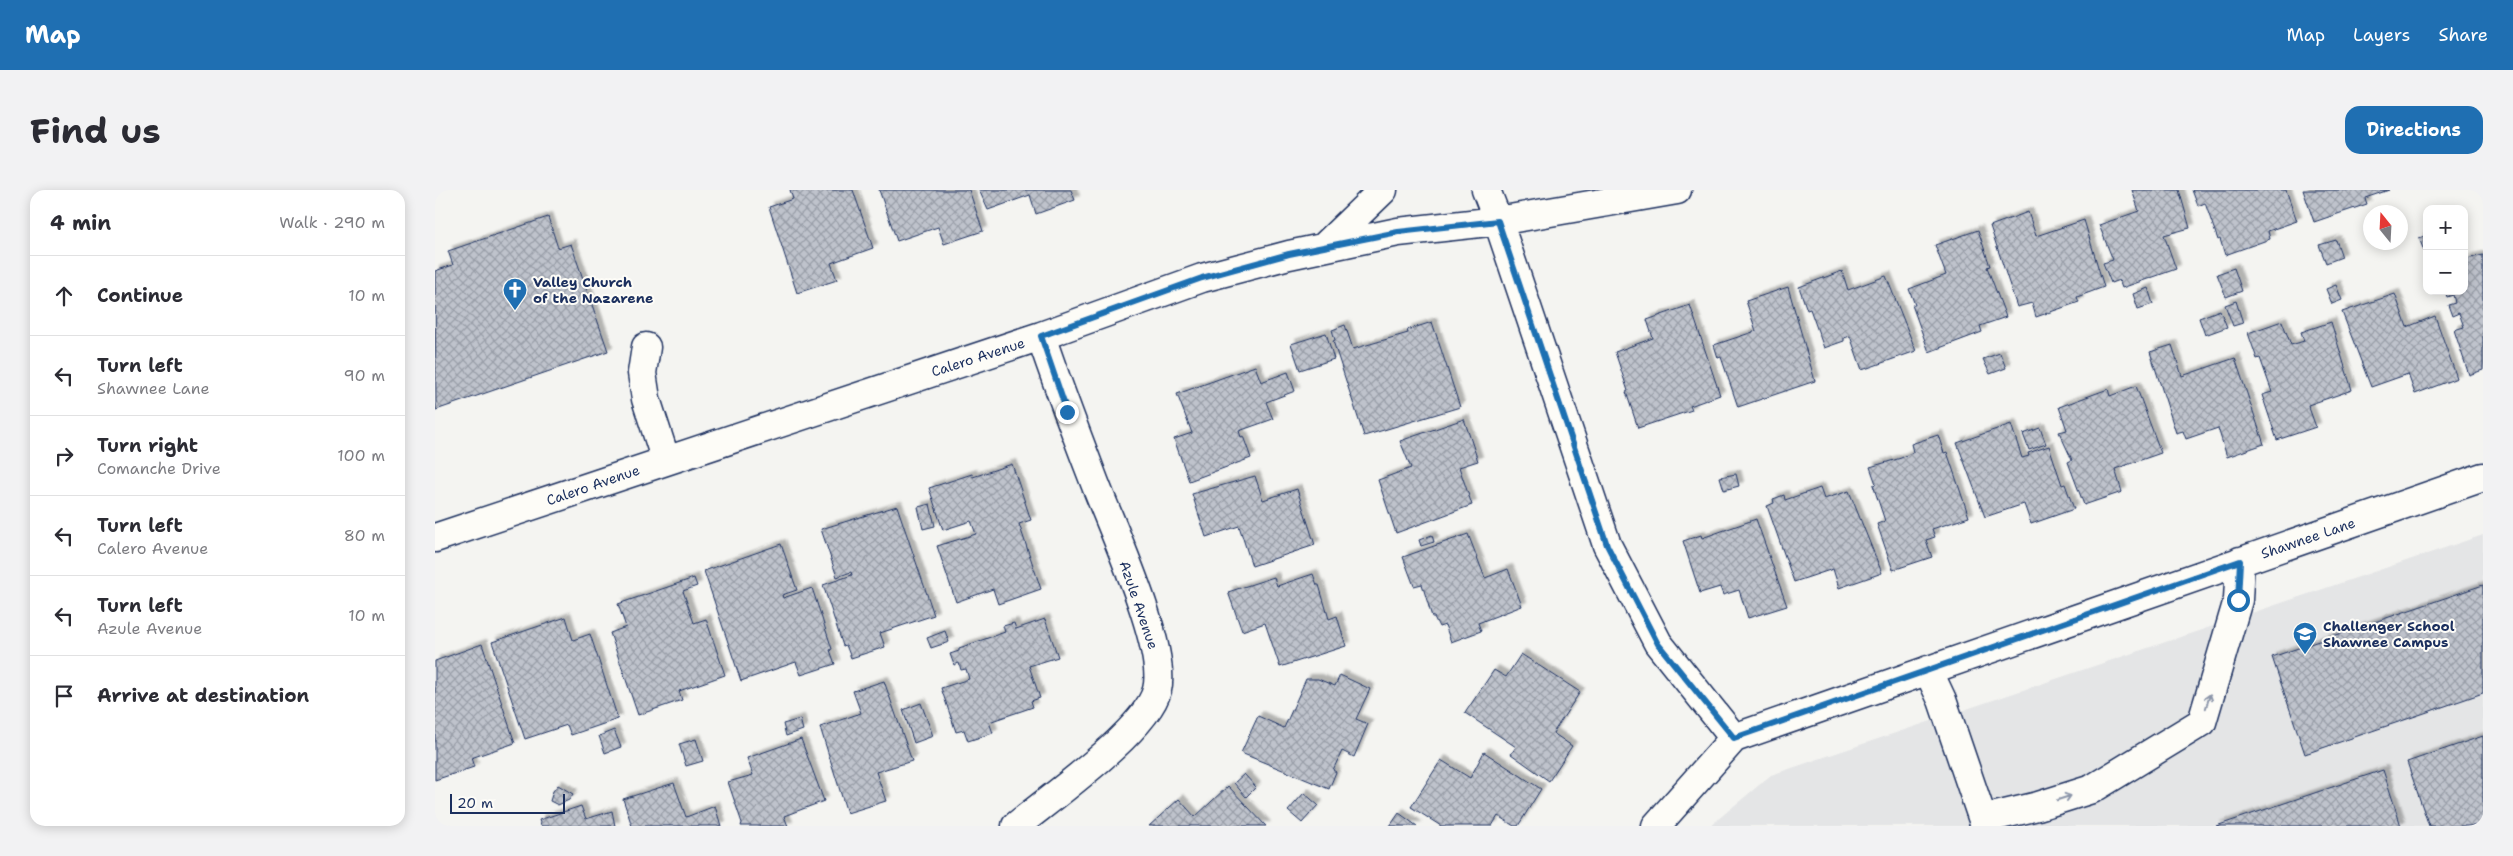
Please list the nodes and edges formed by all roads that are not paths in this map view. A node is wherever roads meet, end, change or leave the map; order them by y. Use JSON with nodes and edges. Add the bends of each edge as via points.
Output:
{"nodes":[{"id":1,"x":1383,"y":190,"type":"edge"},
{"id":2,"x":1486,"y":190,"type":"edge"},
{"id":3,"x":1677,"y":190,"type":"edge"},
{"id":4,"x":1498,"y":221,"type":"junction"},
{"id":5,"x":1323,"y":246,"type":"junction"},
{"id":6,"x":1041,"y":336,"type":"junction"},
{"id":7,"x":646,"y":347,"type":"dead end"},
{"id":8,"x":665,"y":461,"type":"junction"},
{"id":9,"x":2483,"y":476,"type":"edge"},
{"id":10,"x":435,"y":538,"type":"edge"},
{"id":11,"x":2240,"y":561,"type":"junction"},
{"id":12,"x":1928,"y":670,"type":"junction"},
{"id":13,"x":1734,"y":738,"type":"junction"},
{"id":14,"x":2042,"y":816,"type":"edge"},
{"id":15,"x":1984,"y":822,"type":"edge"},
{"id":16,"x":1016,"y":826,"type":"edge"},
{"id":17,"x":1656,"y":826,"type":"edge"}],
"edges":[{"from":1,"to":5,"type":"street"},
{"from":2,"to":4,"type":"street"},
{"from":3,"to":4,"type":"street","name":"Calero Avenue"},
{"from":4,"to":5,"type":"street","name":"Calero Avenue","via":[[1398,232]]},
{"from":4,"to":13,"type":"street","via":[[1607,545],[1658,644]]},
{"from":5,"to":6,"type":"street","name":"Calero Avenue","via":[[1202,278]]},
{"from":6,"to":8,"type":"street","name":"Calero Avenue"},
{"from":6,"to":16,"type":"street","name":"Azule Avenue","via":[[1148,622],[1158,660],[1157,691],[1144,716],[1106,752]]},
{"from":7,"to":8,"type":"street","via":[[642,373],[646,400]]},
{"from":8,"to":10,"type":"street","name":"Calero Avenue"},
{"from":9,"to":11,"type":"street","name":"Shawnee Lane"},
{"from":11,"to":12,"type":"street","name":"Shawnee Lane"},
{"from":14,"to":11,"type":"street","one_way":true,"via":[[2201,722],[2238,600]]},
{"from":12,"to":13,"type":"street","name":"Shawnee Lane"},
{"from":12,"to":15,"type":"street","via":[[1942,700]]},
{"from":13,"to":17,"type":"street","name":"Shawnee Lane"},
{"from":14,"to":15,"type":"street"}]}
